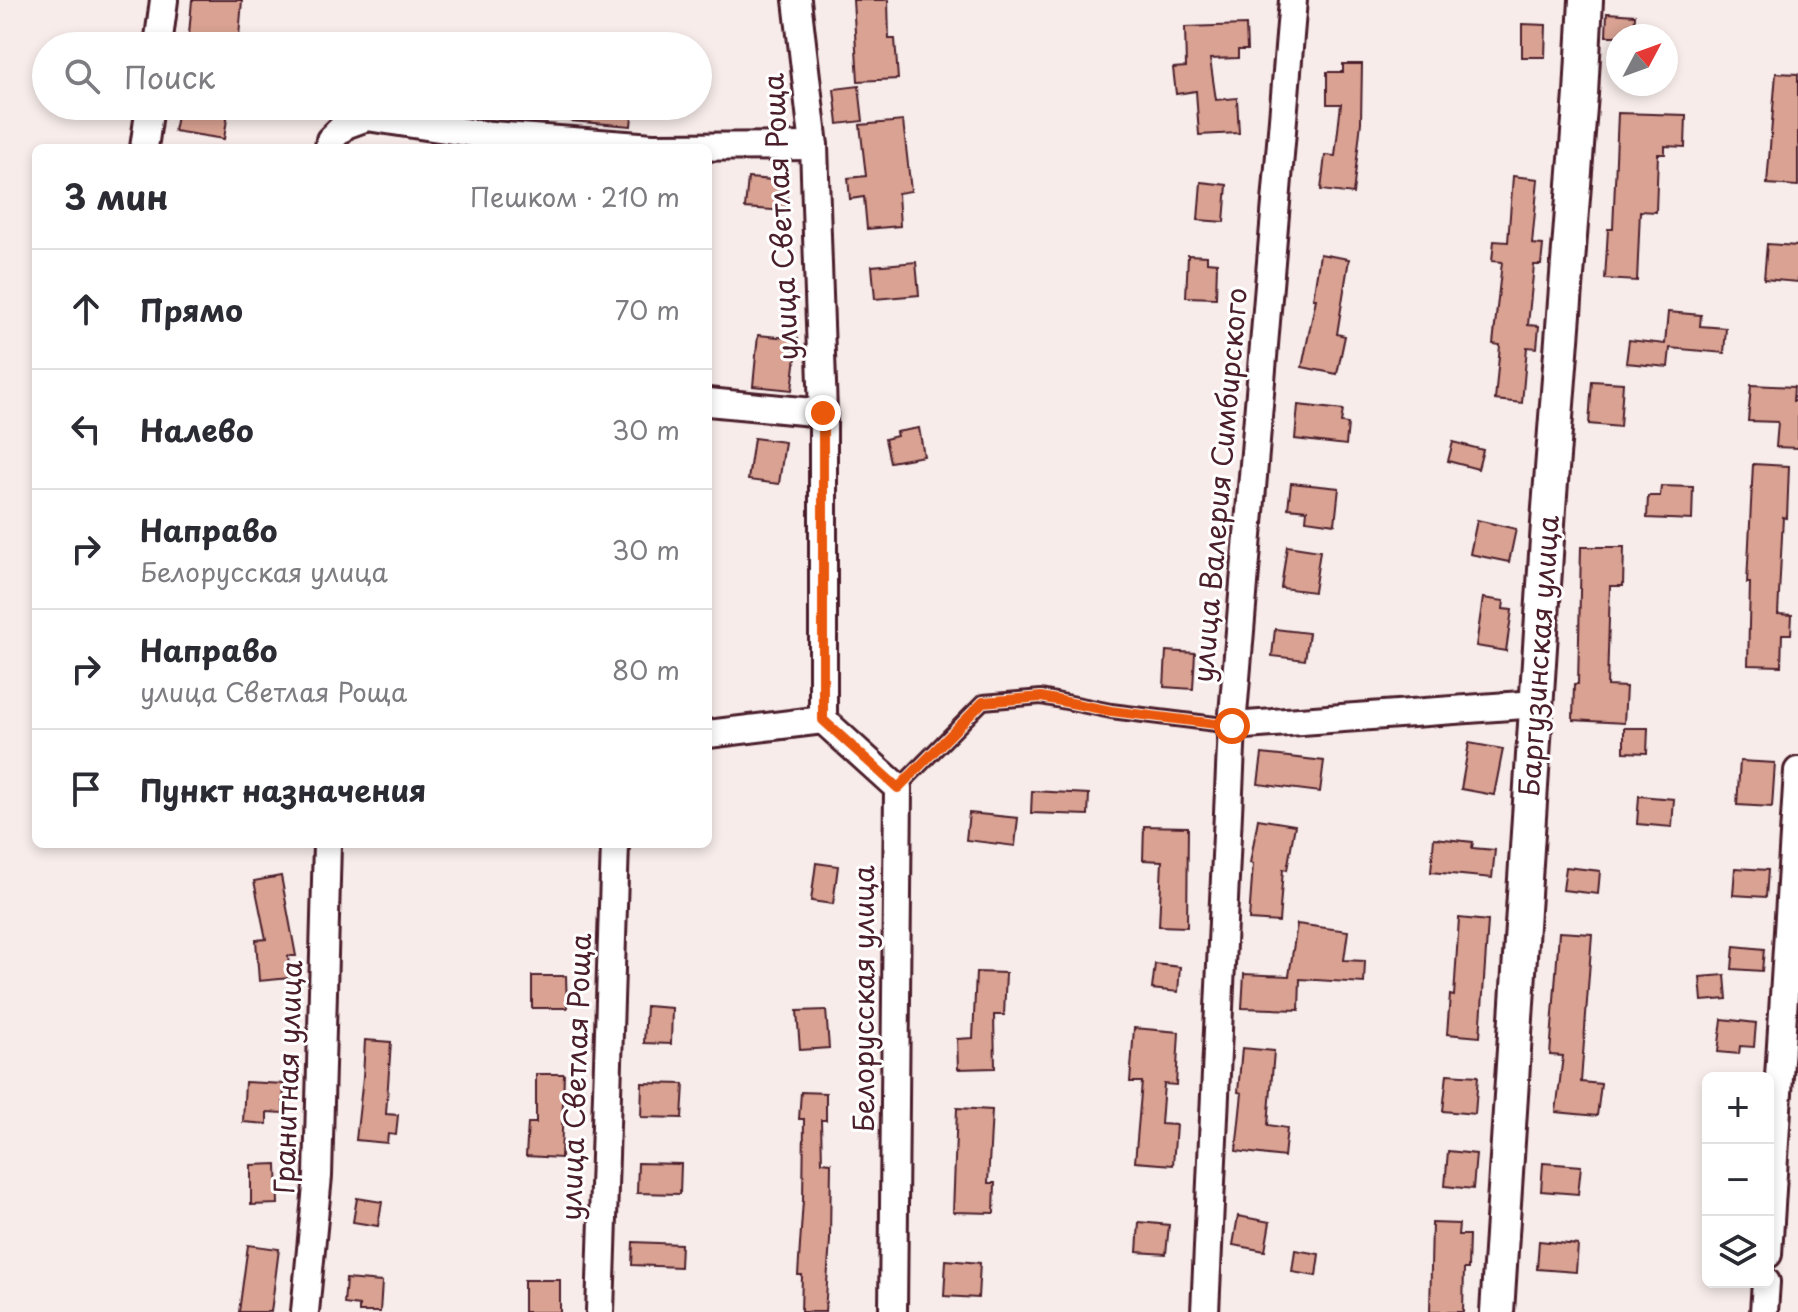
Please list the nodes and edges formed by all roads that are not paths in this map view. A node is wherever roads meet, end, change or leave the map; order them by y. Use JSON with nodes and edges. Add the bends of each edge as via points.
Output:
{"nodes":[{"id":1,"x":164,"y":0,"type":"edge"},
{"id":2,"x":797,"y":0,"type":"edge"},
{"id":3,"x":1293,"y":0,"type":"edge"},
{"id":4,"x":1586,"y":0,"type":"edge"},
{"id":5,"x":160,"y":32,"type":"edge"},
{"id":6,"x":148,"y":120,"type":"edge"},
{"id":7,"x":359,"y":120,"type":"edge"},
{"id":8,"x":387,"y":120,"type":"edge"},
{"id":9,"x":145,"y":144,"type":"edge"},
{"id":10,"x":330,"y":144,"type":"edge"},
{"id":11,"x":613,"y":144,"type":"edge"},
{"id":12,"x":814,"y":146,"type":"junction"},
{"id":13,"x":712,"y":147,"type":"edge"},
{"id":14,"x":712,"y":402,"type":"edge"},
{"id":15,"x":823,"y":413,"type":"junction"},
{"id":16,"x":1537,"y":704,"type":"junction"},
{"id":17,"x":823,"y":720,"type":"junction"},
{"id":18,"x":1232,"y":726,"type":"junction"},
{"id":19,"x":712,"y":734,"type":"edge"},
{"id":20,"x":1798,"y":771,"type":"edge"},
{"id":21,"x":898,"y":788,"type":"junction"},
{"id":22,"x":327,"y":848,"type":"edge"},
{"id":23,"x":615,"y":848,"type":"edge"},
{"id":24,"x":1770,"y":1216,"type":"edge"},
{"id":25,"x":1766,"y":1288,"type":"edge"},
{"id":26,"x":305,"y":1312,"type":"edge"},
{"id":27,"x":600,"y":1312,"type":"edge"},
{"id":28,"x":893,"y":1312,"type":"edge"},
{"id":29,"x":1205,"y":1312,"type":"edge"},
{"id":30,"x":1497,"y":1312,"type":"edge"},
{"id":31,"x":1764,"y":1312,"type":"edge"}],
"edges":[{"from":1,"to":5,"type":"street"},
{"from":2,"to":12,"type":"street","name":"улица Светлая Роща"},
{"from":3,"to":18,"type":"street","name":"улица Валерия Симбирского"},
{"from":4,"to":16,"type":"street","name":"Баргузинская улица"},
{"from":6,"to":9,"type":"street"},
{"from":7,"to":10,"type":"street","via":[[345,125]]},
{"from":8,"to":11,"type":"street","via":[[478,134]]},
{"from":12,"to":13,"type":"street"},
{"from":12,"to":15,"type":"street","name":"улица Светлая Роща"},
{"from":14,"to":15,"type":"street"},
{"from":15,"to":17,"type":"street","name":"улица Светлая Роща"},
{"from":16,"to":18,"type":"street"},
{"from":16,"to":30,"type":"street","name":"Баргузинская улица"},
{"from":17,"to":19,"type":"street"},
{"from":17,"to":21,"type":"street"},
{"from":18,"to":21,"type":"lane","via":[[1041,697],[983,702]]},
{"from":18,"to":29,"type":"street","name":"улица Валерия Симбирского"},
{"from":20,"to":24,"type":"street"},
{"from":21,"to":28,"type":"street","name":"Белорусская улица"},
{"from":22,"to":26,"type":"street","name":"Гранитная улица","via":[[318,1176]]},
{"from":23,"to":27,"type":"street","name":"улица Светлая Роща"},
{"from":25,"to":31,"type":"street"}]}
